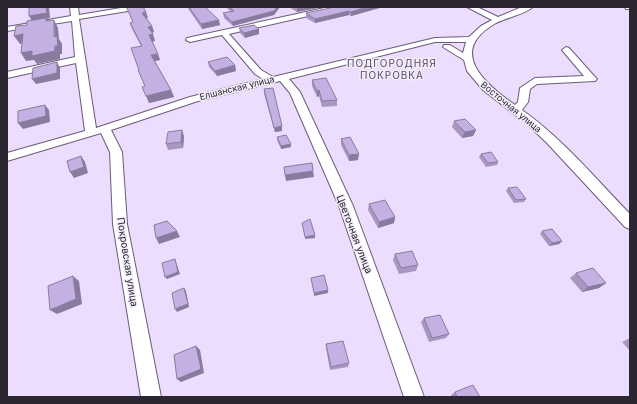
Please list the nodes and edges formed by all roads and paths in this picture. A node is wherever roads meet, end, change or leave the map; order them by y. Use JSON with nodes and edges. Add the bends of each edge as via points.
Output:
{"nodes":[{"id":1,"x":74,"y":7,"type":"edge"},
{"id":2,"x":140,"y":7,"type":"edge"},
{"id":3,"x":339,"y":7,"type":"edge"},
{"id":4,"x":471,"y":7,"type":"edge"},
{"id":5,"x":529,"y":7,"type":"edge"},
{"id":6,"x":76,"y":18,"type":"junction"},
{"id":7,"x":496,"y":19,"type":"junction"},
{"id":8,"x":7,"y":29,"type":"edge"},
{"id":9,"x":223,"y":32,"type":"junction"},
{"id":10,"x":190,"y":40,"type":"dead end"},
{"id":11,"x":471,"y":40,"type":"junction"},
{"id":12,"x":447,"y":47,"type":"dead end"},
{"id":13,"x":566,"y":50,"type":"dead end"},
{"id":14,"x":80,"y":59,"type":"junction"},
{"id":15,"x":468,"y":59,"type":"junction"},
{"id":16,"x":7,"y":75,"type":"edge"},
{"id":17,"x":277,"y":78,"type":"junction"},
{"id":18,"x":517,"y":110,"type":"junction"},
{"id":19,"x":98,"y":131,"type":"junction"},
{"id":20,"x":7,"y":157,"type":"edge"},
{"id":21,"x":630,"y":223,"type":"edge"},
{"id":22,"x":151,"y":397,"type":"edge"},
{"id":23,"x":414,"y":397,"type":"edge"}],
"edges":[{"from":1,"to":6,"type":"street","name":"Покровская улица"},
{"from":2,"to":6,"type":"street"},
{"from":3,"to":9,"type":"street"},
{"from":4,"to":7,"type":"street"},
{"from":5,"to":7,"type":"street"},
{"from":6,"to":8,"type":"street"},
{"from":6,"to":14,"type":"street","name":"Покровская улица"},
{"from":7,"to":11,"type":"street"},
{"from":9,"to":10,"type":"street"},
{"from":9,"to":17,"type":"street","name":"Цветочная улица","via":[[258,72]]},
{"from":11,"to":15,"type":"street","via":[[468,46]]},
{"from":11,"to":17,"type":"street","name":"Елшанская улица","via":[[435,40]]},
{"from":12,"to":15,"type":"street"},
{"from":13,"to":18,"type":"street","via":[[592,79],[536,81],[525,88],[523,102]]},
{"from":14,"to":16,"type":"street"},
{"from":14,"to":19,"type":"street","name":"Покровская улица"},
{"from":15,"to":18,"type":"street","name":"Восточная улица","via":[[471,70],[483,85]]},
{"from":17,"to":19,"type":"street","name":"Елшанская улица","via":[[194,99]]},
{"from":17,"to":23,"type":"street","name":"Цветочная улица","via":[[294,92],[346,206]]},
{"from":18,"to":21,"type":"street","name":"Восточная улица","via":[[539,129]]},
{"from":19,"to":20,"type":"street","name":"Елшанская улица"},
{"from":19,"to":22,"type":"street","name":"Покровская улица","via":[[116,152],[120,224]]}]}
